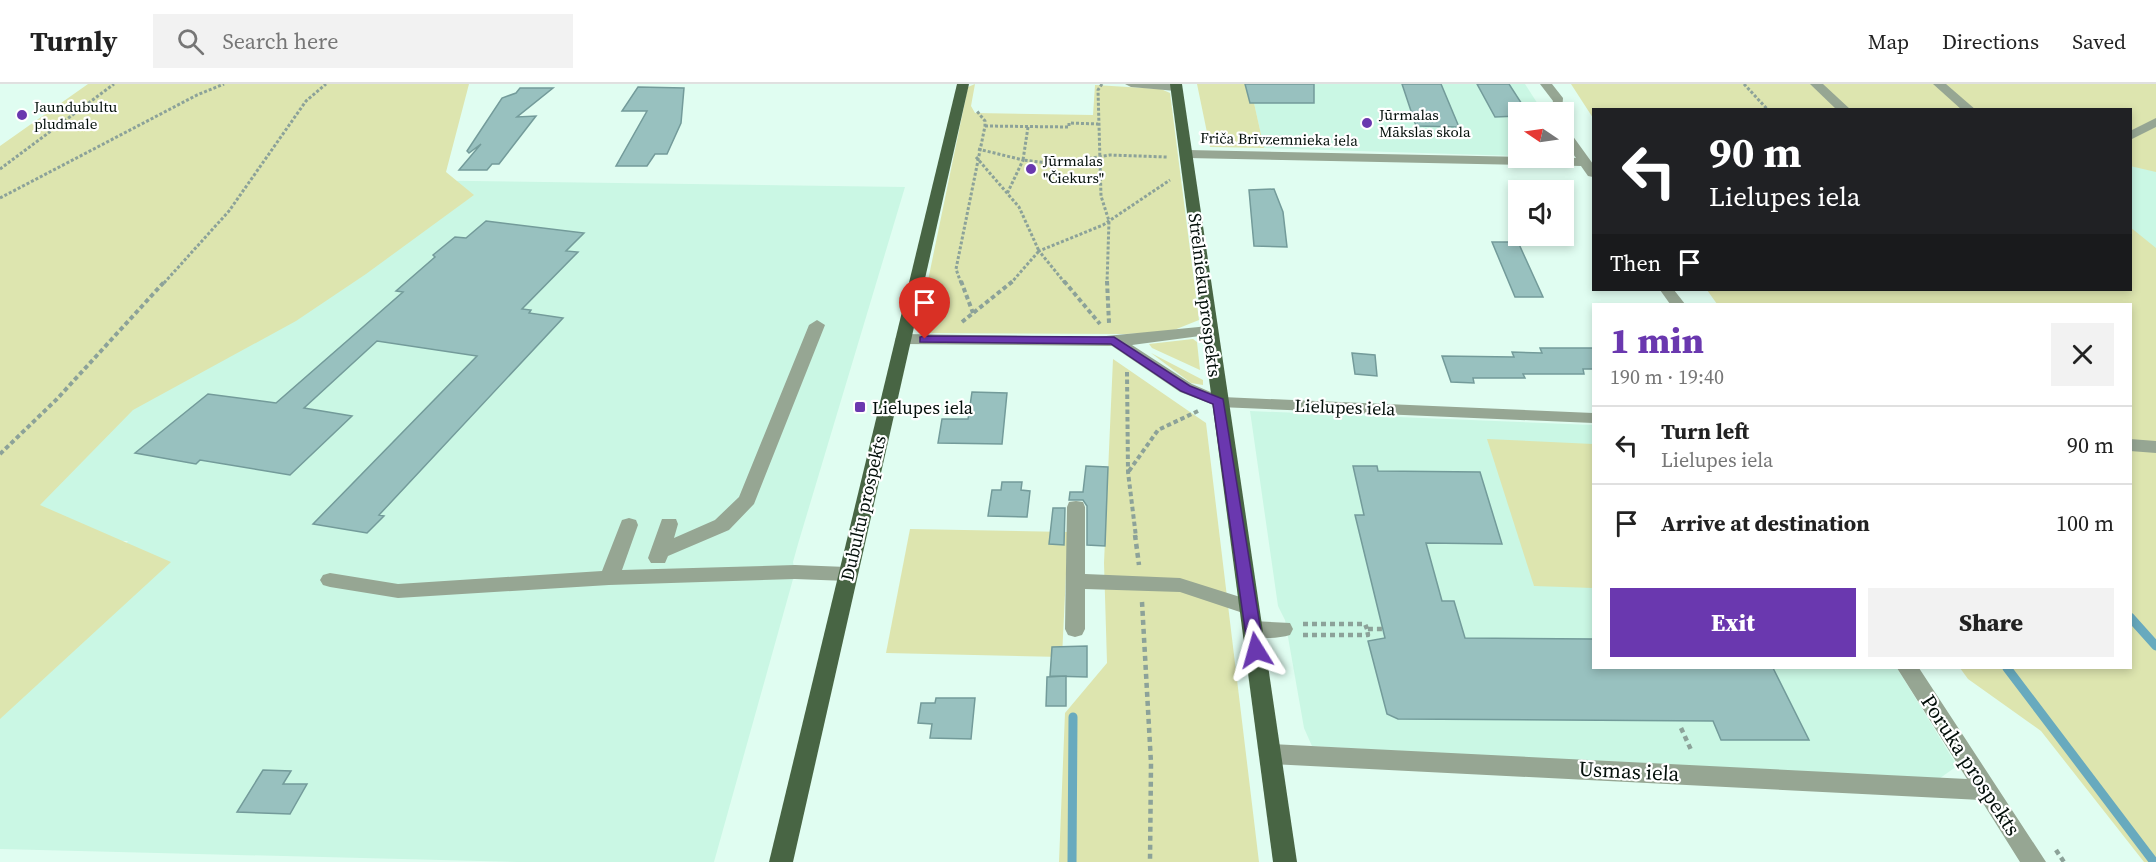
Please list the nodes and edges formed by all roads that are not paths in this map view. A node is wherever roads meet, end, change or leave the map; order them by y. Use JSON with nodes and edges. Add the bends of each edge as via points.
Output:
{"nodes":[{"id":1,"x":963,"y":84,"type":"edge"},
{"id":2,"x":1131,"y":84,"type":"edge"},
{"id":3,"x":1546,"y":84,"type":"edge"},
{"id":4,"x":1816,"y":84,"type":"edge"},
{"id":5,"x":1939,"y":84,"type":"edge"},
{"id":6,"x":1176,"y":86,"type":"edge"},
{"id":7,"x":1558,"y":102,"type":"edge"},
{"id":8,"x":1843,"y":108,"type":"edge"},
{"id":9,"x":1968,"y":108,"type":"edge"},
{"id":10,"x":2156,"y":122,"type":"edge"},
{"id":11,"x":2132,"y":135,"type":"edge"},
{"id":12,"x":1574,"y":146,"type":"edge"},
{"id":13,"x":1188,"y":159,"type":"junction"},
{"id":14,"x":1589,"y":167,"type":"edge"},
{"id":15,"x":817,"y":325,"type":"dead end"},
{"id":16,"x":1209,"y":330,"type":"junction"},
{"id":17,"x":903,"y":339,"type":"junction"},
{"id":18,"x":1114,"y":340,"type":"junction"},
{"id":19,"x":1219,"y":402,"type":"junction"},
{"id":20,"x":1592,"y":418,"type":"edge"},
{"id":21,"x":2132,"y":445,"type":"edge"},
{"id":22,"x":2156,"y":447,"type":"edge"},
{"id":23,"x":1076,"y":507,"type":"dead end"},
{"id":24,"x":669,"y":524,"type":"dead end"},
{"id":25,"x":629,"y":525,"type":"dead end"},
{"id":26,"x":661,"y":551,"type":"junction"},
{"id":27,"x":847,"y":574,"type":"junction"},
{"id":28,"x":652,"y":577,"type":"junction"},
{"id":29,"x":609,"y":578,"type":"junction"},
{"id":30,"x":330,"y":580,"type":"dead end"},
{"id":31,"x":1077,"y":581,"type":"junction"},
{"id":32,"x":1250,"y":607,"type":"junction"},
{"id":33,"x":1076,"y":629,"type":"dead end"},
{"id":34,"x":1253,"y":629,"type":"junction"},
{"id":35,"x":1283,"y":629,"type":"road end"},
{"id":36,"x":1909,"y":669,"type":"edge"},
{"id":37,"x":1271,"y":754,"type":"junction"},
{"id":38,"x":1987,"y":790,"type":"junction"},
{"id":39,"x":781,"y":862,"type":"edge"},
{"id":40,"x":1285,"y":862,"type":"edge"},
{"id":41,"x":2034,"y":862,"type":"edge"}],
"edges":[{"from":1,"to":17,"type":"main road","name":"Dubultu prospekts"},
{"from":2,"to":6,"type":"street"},
{"from":3,"to":7,"type":"street"},
{"from":4,"to":8,"type":"street"},
{"from":5,"to":9,"type":"street"},
{"from":6,"to":13,"type":"main road","name":"Strēlnieku prospekts"},
{"from":10,"to":11,"type":"street"},
{"from":12,"to":14,"type":"street"},
{"from":13,"to":14,"type":"street","name":"Friča Brīvzemnieka iela"},
{"from":13,"to":16,"type":"main road","name":"Strēlnieku prospekts"},
{"from":15,"to":26,"type":"street","via":[[747,500],[723,525]]},
{"from":16,"to":18,"type":"street","via":[[1171,338]]},
{"from":16,"to":19,"type":"main road","name":"Strēlnieku prospekts"},
{"from":17,"to":18,"type":"street"},
{"from":17,"to":27,"type":"main road","name":"Dubultu prospekts"},
{"from":18,"to":19,"type":"street","name":"Lielupes iela","via":[[1186,388]]},
{"from":19,"to":20,"type":"street","name":"Lielupes iela"},
{"from":19,"to":32,"type":"main road","name":"Strēlnieku prospekts"},
{"from":21,"to":22,"type":"street"},
{"from":23,"to":31,"type":"street"},
{"from":24,"to":26,"type":"street"},
{"from":25,"to":29,"type":"street"},
{"from":26,"to":28,"type":"street"},
{"from":27,"to":28,"type":"street"},
{"from":27,"to":39,"type":"main road","name":"Dubultu prospekts"},
{"from":28,"to":29,"type":"street"},
{"from":29,"to":30,"type":"street","via":[[398,591]]},
{"from":31,"to":32,"type":"street","via":[[1180,585]]},
{"from":31,"to":33,"type":"street"},
{"from":32,"to":34,"type":"main road","name":"Strēlnieku prospekts"},
{"from":34,"to":35,"type":"street"},
{"from":34,"to":37,"type":"main road","name":"Strēlnieku prospekts"},
{"from":36,"to":38,"type":"street","name":"Poruka prospekts"},
{"from":37,"to":38,"type":"street","name":"Usmas iela"},
{"from":37,"to":40,"type":"main road","name":"Strēlnieku prospekts"},
{"from":38,"to":41,"type":"street","name":"Poruka prospekts"}]}
